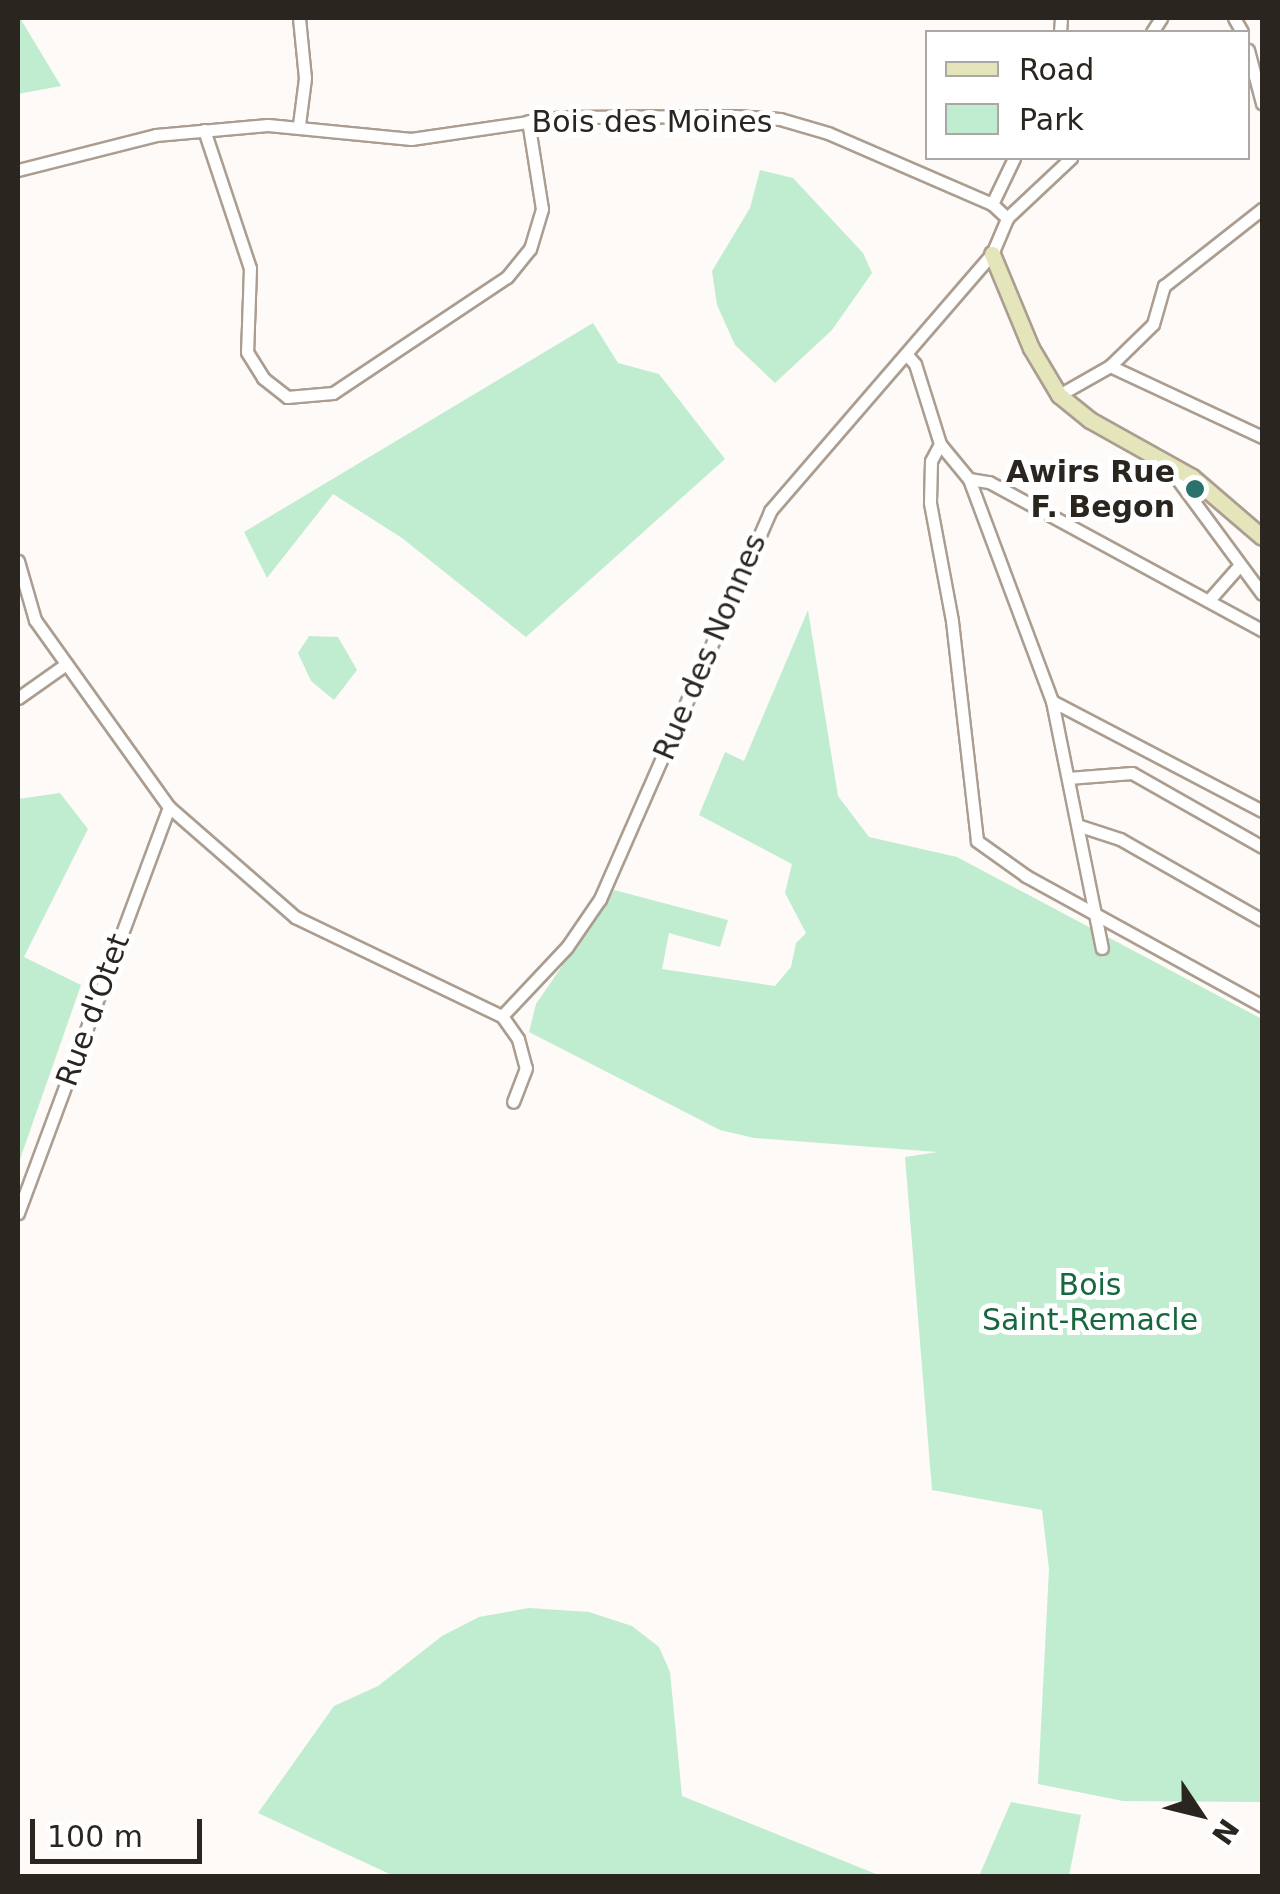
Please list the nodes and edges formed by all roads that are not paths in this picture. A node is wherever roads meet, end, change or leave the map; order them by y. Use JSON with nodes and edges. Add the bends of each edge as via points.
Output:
{"nodes":[{"id":1,"x":299,"y":18,"type":"edge"},
{"id":2,"x":1250,"y":58,"type":"edge"},
{"id":3,"x":1262,"y":103,"type":"edge"},
{"id":4,"x":528,"y":121,"type":"junction"},
{"id":5,"x":299,"y":125,"type":"junction"},
{"id":6,"x":204,"y":130,"type":"junction"},
{"id":7,"x":1013,"y":160,"type":"edge"},
{"id":8,"x":1069,"y":160,"type":"edge"},
{"id":9,"x":18,"y":170,"type":"edge"},
{"id":10,"x":992,"y":204,"type":"junction"},
{"id":11,"x":1262,"y":209,"type":"edge"},
{"id":12,"x":1007,"y":218,"type":"junction"},
{"id":13,"x":992,"y":254,"type":"junction"},
{"id":14,"x":906,"y":354,"type":"junction"},
{"id":15,"x":1110,"y":366,"type":"junction"},
{"id":16,"x":1059,"y":395,"type":"junction"},
{"id":17,"x":1262,"y":437,"type":"edge"},
{"id":18,"x":940,"y":444,"type":"junction"},
{"id":19,"x":1164,"y":460,"type":"junction"},
{"id":20,"x":969,"y":479,"type":"junction"},
{"id":21,"x":1222,"y":501,"type":"junction"},
{"id":22,"x":1206,"y":522,"type":"junction"},
{"id":23,"x":1262,"y":538,"type":"edge"},
{"id":24,"x":18,"y":562,"type":"edge"},
{"id":25,"x":1240,"y":566,"type":"junction"},
{"id":26,"x":1262,"y":594,"type":"edge"},
{"id":27,"x":1209,"y":600,"type":"junction"},
{"id":28,"x":1262,"y":630,"type":"edge"},
{"id":29,"x":66,"y":664,"type":"junction"},
{"id":30,"x":18,"y":698,"type":"edge"},
{"id":31,"x":1052,"y":700,"type":"junction"},
{"id":32,"x":1068,"y":778,"type":"junction"},
{"id":33,"x":169,"y":807,"type":"junction"},
{"id":34,"x":1262,"y":811,"type":"edge"},
{"id":35,"x":1080,"y":826,"type":"junction"},
{"id":36,"x":1262,"y":847,"type":"edge"},
{"id":37,"x":1097,"y":913,"type":"junction"},
{"id":38,"x":1262,"y":920,"type":"edge"},
{"id":39,"x":1102,"y":948,"type":"dead end"},
{"id":40,"x":1262,"y":1006,"type":"edge"},
{"id":41,"x":502,"y":1016,"type":"junction"},
{"id":42,"x":513,"y":1102,"type":"dead end"},
{"id":43,"x":18,"y":1213,"type":"edge"}],
"edges":[{"from":1,"to":5,"type":"street","via":[[306,78]]},
{"from":2,"to":3,"type":"street"},
{"from":4,"to":5,"type":"street","name":"Bois des Moines","via":[[411,139]]},
{"from":4,"to":6,"type":"street","via":[[542,209],[530,249],[507,277],[333,393],[286,397],[262,378],[247,352],[247,253]]},
{"from":4,"to":10,"type":"street","name":"Bois des Moines","via":[[780,118]]},
{"from":5,"to":6,"type":"street","name":"Bois des Moines"},
{"from":6,"to":9,"type":"street","name":"Bois des Moines","via":[[156,135]]},
{"from":7,"to":10,"type":"street"},
{"from":8,"to":12,"type":"street"},
{"from":10,"to":12,"type":"street","name":"Bois des Moines"},
{"from":11,"to":15,"type":"street","via":[[1164,286],[1153,324]]},
{"from":12,"to":13,"type":"street","name":"Rue des Nonnes"},
{"from":13,"to":14,"type":"street","name":"Rue des Nonnes"},
{"from":13,"to":16,"type":"street","via":[[1031,348]]},
{"from":14,"to":18,"type":"street"},
{"from":14,"to":41,"type":"street","name":"Rue des Nonnes","via":[[770,511],[600,899]]},
{"from":15,"to":16,"type":"street"},
{"from":15,"to":17,"type":"street"},
{"from":16,"to":19,"type":"street"},
{"from":18,"to":20,"type":"street"},
{"from":18,"to":37,"type":"street","via":[[931,461],[930,503],[948,588],[978,841],[993,857]]},
{"from":19,"to":21,"type":"street"},
{"from":19,"to":22,"type":"street"},
{"from":20,"to":27,"type":"street","via":[[989,482]]},
{"from":20,"to":31,"type":"street"},
{"from":21,"to":22,"type":"street"},
{"from":21,"to":23,"type":"street"},
{"from":22,"to":25,"type":"street"},
{"from":24,"to":29,"type":"street","via":[[36,620]]},
{"from":25,"to":26,"type":"street"},
{"from":25,"to":27,"type":"street"},
{"from":27,"to":28,"type":"street"},
{"from":29,"to":30,"type":"street"},
{"from":29,"to":33,"type":"street"},
{"from":31,"to":32,"type":"street"},
{"from":31,"to":34,"type":"street"},
{"from":32,"to":35,"type":"street"},
{"from":32,"to":36,"type":"street","via":[[1132,773]]},
{"from":33,"to":41,"type":"street","via":[[296,917]]},
{"from":33,"to":43,"type":"street","name":"Rue d'Otet"},
{"from":35,"to":37,"type":"street"},
{"from":35,"to":38,"type":"street","via":[[1120,839]]},
{"from":37,"to":39,"type":"street"},
{"from":37,"to":40,"type":"street"},
{"from":41,"to":42,"type":"street","via":[[518,1038],[526,1068]]}]}
